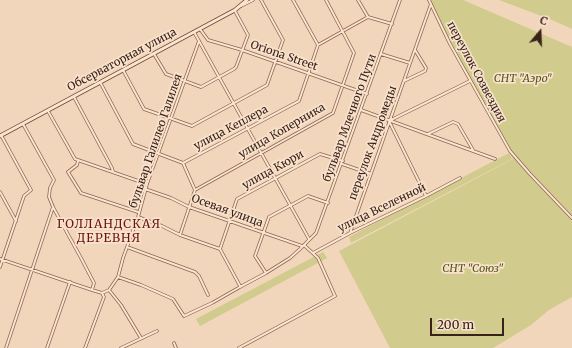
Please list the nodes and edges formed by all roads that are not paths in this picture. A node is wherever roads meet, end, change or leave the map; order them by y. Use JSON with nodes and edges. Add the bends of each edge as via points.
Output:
{"nodes":[{"id":1,"x":247,"y":0,"type":"edge"},
{"id":2,"x":253,"y":0,"type":"edge"},
{"id":3,"x":261,"y":0,"type":"edge"},
{"id":4,"x":293,"y":0,"type":"edge"},
{"id":5,"x":326,"y":0,"type":"edge"},
{"id":6,"x":358,"y":0,"type":"edge"},
{"id":7,"x":400,"y":0,"type":"edge"},
{"id":8,"x":429,"y":0,"type":"edge"},
{"id":9,"x":431,"y":4,"type":"junction"},
{"id":10,"x":235,"y":10,"type":"junction"},
{"id":11,"x":368,"y":17,"type":"junction"},
{"id":12,"x":392,"y":24,"type":"junction"},
{"id":13,"x":200,"y":28,"type":"junction"},
{"id":14,"x":342,"y":31,"type":"junction"},
{"id":15,"x":194,"y":32,"type":"junction"},
{"id":16,"x":199,"y":41,"type":"junction"},
{"id":17,"x":318,"y":45,"type":"junction"},
{"id":18,"x":415,"y":49,"type":"junction"},
{"id":19,"x":242,"y":50,"type":"junction"},
{"id":20,"x":154,"y":53,"type":"junction"},
{"id":21,"x":381,"y":54,"type":"junction"},
{"id":22,"x":275,"y":62,"type":"junction"},
{"id":23,"x":410,"y":63,"type":"junction"},
{"id":24,"x":123,"y":70,"type":"junction"},
{"id":25,"x":308,"y":73,"type":"junction"},
{"id":26,"x":220,"y":78,"type":"junction"},
{"id":27,"x":185,"y":81,"type":"junction"},
{"id":28,"x":470,"y":81,"type":"junction"},
{"id":29,"x":100,"y":82,"type":"junction"},
{"id":30,"x":403,"y":82,"type":"junction"},
{"id":31,"x":342,"y":85,"type":"junction"},
{"id":32,"x":367,"y":94,"type":"junction"},
{"id":33,"x":74,"y":97,"type":"junction"},
{"id":34,"x":234,"y":103,"type":"junction"},
{"id":35,"x":361,"y":110,"type":"junction"},
{"id":36,"x":48,"y":111,"type":"junction"},
{"id":37,"x":172,"y":119,"type":"junction"},
{"id":38,"x":389,"y":121,"type":"junction"},
{"id":39,"x":23,"y":124,"type":"junction"},
{"id":40,"x":248,"y":128,"type":"junction"},
{"id":41,"x":428,"y":134,"type":"junction"},
{"id":42,"x":0,"y":136,"type":"edge"},
{"id":43,"x":474,"y":151,"type":"junction"},
{"id":44,"x":261,"y":153,"type":"junction"},
{"id":45,"x":157,"y":154,"type":"junction"},
{"id":46,"x":495,"y":159,"type":"dead end"},
{"id":47,"x":78,"y":161,"type":"junction"},
{"id":48,"x":182,"y":162,"type":"junction"},
{"id":49,"x":342,"y":163,"type":"junction"},
{"id":50,"x":113,"y":172,"type":"junction"},
{"id":51,"x":370,"y":174,"type":"junction"},
{"id":52,"x":276,"y":178,"type":"junction"},
{"id":53,"x":460,"y":178,"type":"dead end"},
{"id":54,"x":147,"y":184,"type":"junction"},
{"id":55,"x":146,"y":189,"type":"junction"},
{"id":56,"x":196,"y":190,"type":"junction"},
{"id":57,"x":0,"y":192,"type":"edge"},
{"id":58,"x":426,"y":196,"type":"junction"},
{"id":59,"x":328,"y":203,"type":"junction"},
{"id":60,"x":291,"y":205,"type":"junction"},
{"id":61,"x":53,"y":207,"type":"junction"},
{"id":62,"x":189,"y":207,"type":"junction"},
{"id":63,"x":138,"y":212,"type":"junction"},
{"id":64,"x":138,"y":217,"type":"junction"},
{"id":65,"x":572,"y":218,"type":"edge"},
{"id":66,"x":16,"y":221,"type":"junction"},
{"id":67,"x":230,"y":221,"type":"junction"},
{"id":68,"x":264,"y":233,"type":"junction"},
{"id":69,"x":350,"y":233,"type":"junction"},
{"id":70,"x":180,"y":235,"type":"junction"},
{"id":71,"x":309,"y":239,"type":"junction"},
{"id":72,"x":303,"y":245,"type":"junction"},
{"id":73,"x":127,"y":247,"type":"junction"},
{"id":74,"x":220,"y":249,"type":"junction"},
{"id":75,"x":312,"y":253,"type":"junction"},
{"id":76,"x":1,"y":260,"type":"edge"},
{"id":77,"x":0,"y":267,"type":"edge"},
{"id":78,"x":32,"y":270,"type":"junction"},
{"id":79,"x":266,"y":273,"type":"junction"},
{"id":80,"x":118,"y":277,"type":"junction"},
{"id":81,"x":70,"y":282,"type":"junction"},
{"id":82,"x":240,"y":287,"type":"junction"},
{"id":83,"x":92,"y":290,"type":"junction"},
{"id":84,"x":109,"y":290,"type":"junction"},
{"id":85,"x":102,"y":293,"type":"junction"},
{"id":86,"x":208,"y":295,"type":"dead end"},
{"id":87,"x":156,"y":331,"type":"dead end"},
{"id":88,"x":141,"y":338,"type":"junction"},
{"id":89,"x":174,"y":343,"type":"dead end"},
{"id":90,"x":6,"y":348,"type":"edge"},
{"id":91,"x":47,"y":348,"type":"edge"},
{"id":92,"x":85,"y":348,"type":"edge"},
{"id":93,"x":121,"y":348,"type":"edge"},
{"id":94,"x":176,"y":348,"type":"edge"},
{"id":95,"x":239,"y":348,"type":"edge"}],
"edges":[{"from":1,"to":10,"type":"main road"},
{"from":2,"to":10,"type":"street","name":"Обсерваторная улица"},
{"from":3,"to":22,"type":"street","via":[[283,40]]},
{"from":4,"to":17,"type":"street"},
{"from":5,"to":14,"type":"street","name":"улица Коперника"},
{"from":6,"to":11,"type":"street"},
{"from":7,"to":12,"type":"street","name":"бульвар Млечного Пути"},
{"from":8,"to":9,"type":"street","name":"переулок Созвездия"},
{"from":9,"to":18,"type":"street","name":"переулок Андромеды"},
{"from":9,"to":28,"type":"street","name":"переулок Созвездия"},
{"from":10,"to":13,"type":"main road","name":"Обсерваторная улица"},
{"from":10,"to":19,"type":"street","via":[[247,32]]},
{"from":11,"to":12,"type":"street"},
{"from":11,"to":14,"type":"street"},
{"from":12,"to":21,"type":"street","name":"бульвар Млечного Пути"},
{"from":13,"to":15,"type":"main road","name":"Обсерваторная улица"},
{"from":13,"to":19,"type":"street","name":"Oriona Street","via":[[208,40]]},
{"from":14,"to":17,"type":"street"},
{"from":14,"to":31,"type":"street","name":"улица Коперника","via":[[354,53]]},
{"from":15,"to":16,"type":"street"},
{"from":15,"to":20,"type":"main road","name":"Обсерваторная улица"},
{"from":16,"to":26,"type":"street"},
{"from":16,"to":27,"type":"street","name":"бульвар Галилео Галилея"},
{"from":17,"to":25,"type":"street","name":"улица Кеплера"},
{"from":18,"to":23,"type":"street","name":"переулок Андромеды"},
{"from":18,"to":30,"type":"street","name":"переулок Андромеды","via":[[426,68],[425,71]]},
{"from":19,"to":22,"type":"street","name":"Oriona Street"},
{"from":19,"to":26,"type":"street","via":[[236,67]]},
{"from":20,"to":24,"type":"main road","name":"Обсерваторная улица"},
{"from":20,"to":27,"type":"street","via":[[166,74]]},
{"from":21,"to":23,"type":"street"},
{"from":21,"to":32,"type":"street","name":"бульвар Млечного Пути"},
{"from":22,"to":25,"type":"street","name":"Oriona Street"},
{"from":22,"to":34,"type":"street","via":[[267,85]]},
{"from":23,"to":30,"type":"street","name":"переулок Андромеды"},
{"from":24,"to":29,"type":"main road","name":"Обсерваторная улица"},
{"from":24,"to":37,"type":"street","via":[[144,109]]},
{"from":25,"to":31,"type":"street","name":"Oriona Street"},
{"from":25,"to":40,"type":"street","name":"улица Кеплера","via":[[299,101]]},
{"from":26,"to":27,"type":"street","via":[[201,87]]},
{"from":26,"to":34,"type":"street"},
{"from":27,"to":37,"type":"street","name":"бульвар Галилео Галилея"},
{"from":28,"to":38,"type":"street"},
{"from":28,"to":65,"type":"street","name":"переулок Созвездия","via":[[510,151]]},
{"from":29,"to":33,"type":"main road","name":"Обсерваторная улица"},
{"from":29,"to":45,"type":"street","via":[[133,144]]},
{"from":30,"to":38,"type":"street","name":"переулок Андромеды"},
{"from":31,"to":32,"type":"street","name":"Oriona Street"},
{"from":31,"to":44,"type":"street","name":"улица Коперника","via":[[333,113]]},
{"from":32,"to":35,"type":"street","name":"бульвар Млечного Пути"},
{"from":33,"to":36,"type":"main road","name":"Обсерваторная улица"},
{"from":33,"to":50,"type":"street"},
{"from":34,"to":37,"type":"street","via":[[192,126]]},
{"from":34,"to":40,"type":"street"},
{"from":35,"to":38,"type":"street"},
{"from":35,"to":49,"type":"street","name":"бульвар Млечного Пути"},
{"from":36,"to":39,"type":"main road","name":"Обсерваторная улица"},
{"from":36,"to":47,"type":"street"},
{"from":37,"to":45,"type":"street","name":"бульвар Галилео Галилея"},
{"from":38,"to":41,"type":"street"},
{"from":38,"to":51,"type":"street","name":"переулок Андромеды"},
{"from":38,"to":58,"type":"street"},
{"from":39,"to":42,"type":"main road","name":"Обсерваторная улица"},
{"from":39,"to":61,"type":"street","via":[[54,180],[49,197]]},
{"from":40,"to":44,"type":"street"},
{"from":40,"to":48,"type":"street","name":"улица Кеплера"},
{"from":41,"to":43,"type":"street"},
{"from":41,"to":43,"type":"street","via":[[453,122],[458,124]]},
{"from":42,"to":66,"type":"street","via":[[31,190],[24,196]]},
{"from":43,"to":46,"type":"street"},
{"from":44,"to":52,"type":"street"},
{"from":44,"to":56,"type":"street","name":"улица Коперника"},
{"from":45,"to":48,"type":"street"},
{"from":45,"to":54,"type":"street","name":"бульвар Галилео Галилея"},
{"from":47,"to":50,"type":"street"},
{"from":47,"to":63,"type":"street","via":[[68,172],[81,193]]},
{"from":48,"to":56,"type":"street"},
{"from":49,"to":51,"type":"street","name":"улица Кюри"},
{"from":49,"to":52,"type":"street","name":"улица Кюри","via":[[320,154]]},
{"from":49,"to":59,"type":"street","name":"бульвар Млечного Пути"},
{"from":50,"to":54,"type":"street"},
{"from":51,"to":69,"type":"street","name":"переулок Андромеды"},
{"from":52,"to":60,"type":"street"},
{"from":52,"to":67,"type":"street","name":"улица Кюри","via":[[237,199]]},
{"from":53,"to":58,"type":"street","name":"улица Вселенной"},
{"from":54,"to":55,"type":"street","name":"бульвар Галилео Галилея"},
{"from":55,"to":62,"type":"street","name":"Осевая улица"},
{"from":55,"to":63,"type":"street","name":"бульвар Галилео Галилея"},
{"from":56,"to":62,"type":"street"},
{"from":57,"to":66,"type":"street"},
{"from":58,"to":69,"type":"street","name":"улица Вселенной"},
{"from":59,"to":60,"type":"street","via":[[308,196]]},
{"from":59,"to":71,"type":"street","name":"бульвар Млечного Пути","via":[[316,233]]},
{"from":60,"to":68,"type":"street","via":[[269,217]]},
{"from":60,"to":71,"type":"street"},
{"from":61,"to":78,"type":"street"},
{"from":61,"to":83,"type":"street","via":[[94,283]]},
{"from":62,"to":67,"type":"street","name":"Осевая улица"},
{"from":62,"to":70,"type":"street"},
{"from":63,"to":64,"type":"street","name":"бульвар Галилео Галилея"},
{"from":64,"to":70,"type":"street"},
{"from":64,"to":73,"type":"street","name":"бульвар Галилео Галилея"},
{"from":66,"to":76,"type":"street"},
{"from":67,"to":68,"type":"street","name":"Осевая улица"},
{"from":67,"to":74,"type":"street","name":"улица Кюри"},
{"from":68,"to":72,"type":"street","name":"Осевая улица"},
{"from":68,"to":79,"type":"street","via":[[255,256]]},
{"from":69,"to":75,"type":"street","name":"улица Вселенной"},
{"from":70,"to":74,"type":"street"},
{"from":71,"to":72,"type":"street"},
{"from":72,"to":75,"type":"street"},
{"from":72,"to":79,"type":"street","via":[[290,258]]},
{"from":73,"to":80,"type":"street","name":"бульвар Галилео Галилея"},
{"from":73,"to":86,"type":"street","via":[[195,272]]},
{"from":74,"to":82,"type":"street"},
{"from":75,"to":95,"type":"street","via":[[318,258],[335,296]]},
{"from":76,"to":77,"type":"street"},
{"from":76,"to":78,"type":"street"},
{"from":78,"to":81,"type":"street"},
{"from":78,"to":90,"type":"street"},
{"from":79,"to":82,"type":"street"},
{"from":80,"to":82,"type":"street","via":[[173,299],[184,316]]},
{"from":80,"to":84,"type":"street","name":"бульвар Галилео Галилея"},
{"from":81,"to":83,"type":"street"},
{"from":81,"to":91,"type":"street"},
{"from":83,"to":85,"type":"street"},
{"from":84,"to":85,"type":"street"},
{"from":84,"to":88,"type":"street"},
{"from":85,"to":92,"type":"street","via":[[104,297]]},
{"from":87,"to":88,"type":"street"},
{"from":88,"to":93,"type":"street"},
{"from":89,"to":94,"type":"street"}]}
